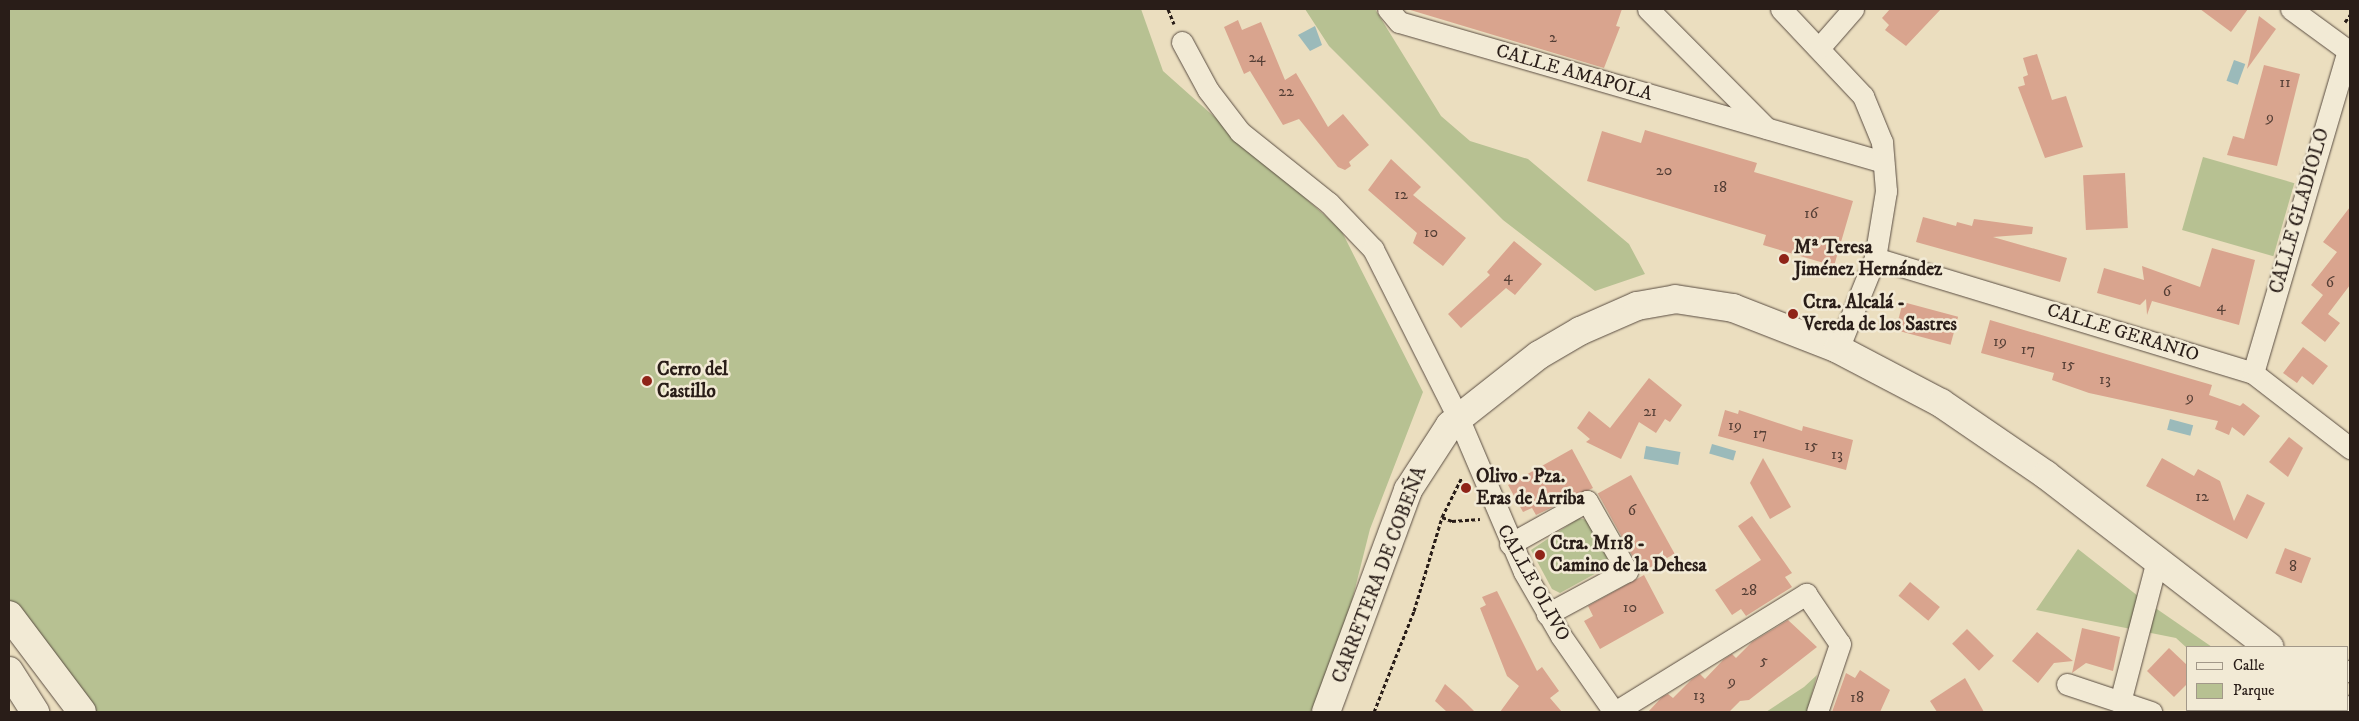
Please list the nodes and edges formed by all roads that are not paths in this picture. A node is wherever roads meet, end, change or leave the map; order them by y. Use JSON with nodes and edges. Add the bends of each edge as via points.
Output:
{"nodes":[{"id":1,"x":1388,"y":9,"type":"edge"},
{"id":2,"x":1648,"y":9,"type":"edge"},
{"id":3,"x":1781,"y":9,"type":"edge"},
{"id":4,"x":1853,"y":9,"type":"edge"},
{"id":5,"x":2292,"y":9,"type":"edge"},
{"id":6,"x":1182,"y":42,"type":"dead end"},
{"id":7,"x":1819,"y":48,"type":"junction"},
{"id":8,"x":2349,"y":51,"type":"edge"},
{"id":9,"x":1766,"y":128,"type":"junction"},
{"id":10,"x":1883,"y":162,"type":"junction"},
{"id":11,"x":1875,"y":258,"type":"junction"},
{"id":12,"x":1838,"y":349,"type":"junction"},
{"id":13,"x":2253,"y":373,"type":"junction"},
{"id":14,"x":1458,"y":417,"type":"junction"},
{"id":15,"x":2350,"y":448,"type":"edge"},
{"id":16,"x":1510,"y":544,"type":"junction"},
{"id":17,"x":2156,"y":564,"type":"junction"},
{"id":18,"x":9,"y":614,"type":"edge"},
{"id":19,"x":1547,"y":614,"type":"junction"},
{"id":20,"x":9,"y":630,"type":"edge"},
{"id":21,"x":2268,"y":646,"type":"edge"},
{"id":22,"x":9,"y":671,"type":"edge"},
{"id":23,"x":2067,"y":684,"type":"dead end"},
{"id":24,"x":2120,"y":702,"type":"junction"},
{"id":25,"x":35,"y":712,"type":"edge"},
{"id":26,"x":62,"y":712,"type":"edge"},
{"id":27,"x":82,"y":712,"type":"edge"},
{"id":28,"x":1326,"y":712,"type":"edge"},
{"id":29,"x":1614,"y":712,"type":"edge"},
{"id":30,"x":1817,"y":712,"type":"edge"},
{"id":31,"x":2151,"y":712,"type":"edge"}],
"edges":[{"from":1,"to":9,"type":"street","name":"CALLE AMAPOLA","via":[[1399,22]]},
{"from":2,"to":9,"type":"street","name":"CALLE AMAPOLA"},
{"from":3,"to":7,"type":"street"},
{"from":4,"to":7,"type":"street"},
{"from":5,"to":8,"type":"street"},
{"from":6,"to":14,"type":"street","name":"CALLE OLIVO","via":[[1208,90],[1240,132],[1329,203],[1373,250]]},
{"from":7,"to":10,"type":"street","via":[[1863,96],[1882,142]]},
{"from":8,"to":13,"type":"street","name":"CALLE GLADIOLO"},
{"from":9,"to":10,"type":"street","name":"CALLE AMAPOLA"},
{"from":10,"to":11,"type":"street","via":[[1886,191]]},
{"from":11,"to":12,"type":"street"},
{"from":11,"to":13,"type":"street","name":"CALLE GERANIO"},
{"from":12,"to":14,"type":"street","name":"CARRETERA DE COBEÑA","via":[[1733,308],[1694,300],[1656,302],[1612,315],[1555,345]]},
{"from":12,"to":17,"type":"street","name":"CARRETERA DE COBEÑA","via":[[1941,402],[2046,475]]},
{"from":13,"to":15,"type":"street","name":"CALLE GERANIO"},
{"from":14,"to":16,"type":"street","name":"CALLE OLIVO"},
{"from":14,"to":28,"type":"street","name":"CARRETERA DE COBEÑA","via":[[1426,456],[1408,490]]},
{"from":16,"to":19,"type":"street","name":"CALLE OLIVO"},
{"from":16,"to":19,"type":"street","via":[[1587,501],[1626,570]]},
{"from":17,"to":21,"type":"street","name":"CARRETERA DE COBEÑA"},
{"from":17,"to":24,"type":"street"},
{"from":18,"to":27,"type":"street"},
{"from":19,"to":29,"type":"street","name":"CALLE OLIVO"},
{"from":20,"to":26,"type":"street"},
{"from":22,"to":25,"type":"street"},
{"from":23,"to":24,"type":"street"},
{"from":24,"to":31,"type":"street"},
{"from":29,"to":30,"type":"street","via":[[1806,594],[1840,644]]}]}
